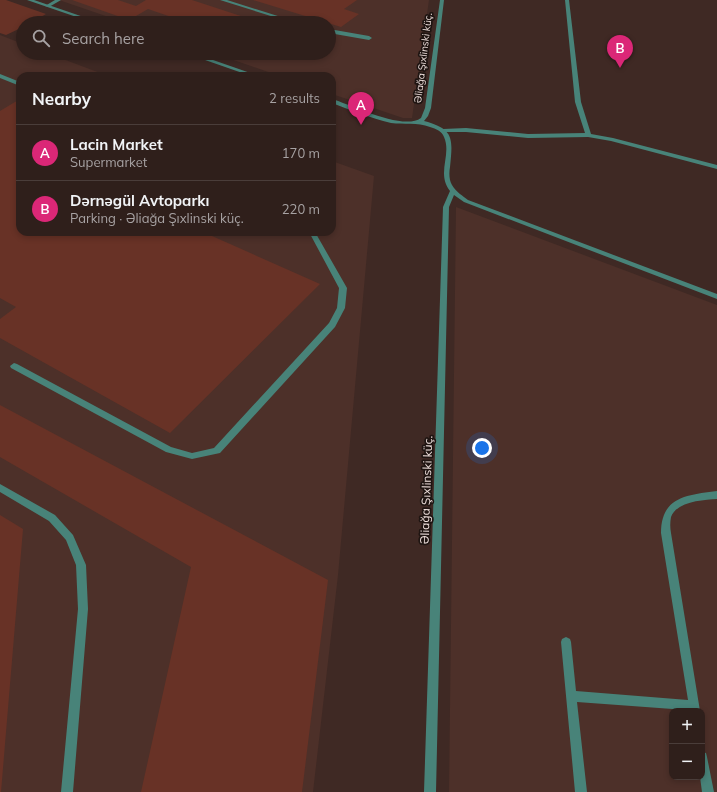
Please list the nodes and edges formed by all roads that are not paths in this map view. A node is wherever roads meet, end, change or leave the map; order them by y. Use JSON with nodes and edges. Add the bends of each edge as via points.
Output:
{"nodes":[{"id":1,"x":29,"y":0,"type":"edge"},
{"id":2,"x":59,"y":0,"type":"edge"},
{"id":3,"x":222,"y":0,"type":"edge"},
{"id":4,"x":442,"y":0,"type":"edge"},
{"id":5,"x":567,"y":0,"type":"edge"},
{"id":6,"x":47,"y":6,"type":"junction"},
{"id":7,"x":78,"y":16,"type":"edge"},
{"id":8,"x":273,"y":16,"type":"edge"},
{"id":9,"x":336,"y":32,"type":"edge"},
{"id":10,"x":369,"y":38,"type":"dead end"},
{"id":11,"x":209,"y":60,"type":"edge"},
{"id":12,"x":244,"y":72,"type":"edge"},
{"id":13,"x":0,"y":76,"type":"edge"},
{"id":14,"x":16,"y":82,"type":"edge"},
{"id":15,"x":336,"y":103,"type":"edge"},
{"id":16,"x":420,"y":122,"type":"junction"},
{"id":17,"x":443,"y":131,"type":"junction"},
{"id":18,"x":588,"y":135,"type":"junction"},
{"id":19,"x":717,"y":167,"type":"edge"},
{"id":20,"x":453,"y":191,"type":"junction"},
{"id":21,"x":314,"y":236,"type":"edge"},
{"id":22,"x":717,"y":297,"type":"edge"},
{"id":23,"x":14,"y":366,"type":"dead end"},
{"id":24,"x":0,"y":488,"type":"edge"},
{"id":25,"x":717,"y":495,"type":"edge"},
{"id":26,"x":566,"y":642,"type":"dead end"},
{"id":27,"x":570,"y":696,"type":"junction"},
{"id":28,"x":684,"y":708,"type":"edge"},
{"id":29,"x":694,"y":708,"type":"edge"},
{"id":30,"x":705,"y":774,"type":"edge"},
{"id":31,"x":67,"y":792,"type":"edge"},
{"id":32,"x":430,"y":792,"type":"edge"},
{"id":33,"x":581,"y":792,"type":"edge"},
{"id":34,"x":708,"y":792,"type":"edge"}],
"edges":[{"from":1,"to":6,"type":"street"},
{"from":2,"to":6,"type":"street"},
{"from":3,"to":8,"type":"street"},
{"from":4,"to":16,"type":"street","name":"Əliağa Şıxlinski küç.","via":[[428,108]]},
{"from":5,"to":18,"type":"street","via":[[578,102]]},
{"from":6,"to":7,"type":"street"},
{"from":9,"to":10,"type":"street"},
{"from":11,"to":12,"type":"street"},
{"from":13,"to":14,"type":"street"},
{"from":15,"to":16,"type":"street","via":[[399,123]]},
{"from":16,"to":17,"type":"street"},
{"from":17,"to":18,"type":"street","via":[[466,130],[528,136]]},
{"from":17,"to":20,"type":"street","via":[[449,143],[448,183]]},
{"from":18,"to":19,"type":"street"},
{"from":20,"to":22,"type":"street","via":[[476,205]]},
{"from":20,"to":32,"type":"street","name":"Əliağa Şıxlinski küç.","via":[[446,207]]},
{"from":21,"to":23,"type":"street","via":[[343,288],[341,308],[332,324],[217,451],[192,456],[169,450]]},
{"from":24,"to":31,"type":"street","via":[[52,518],[70,538],[81,565],[83,609]]},
{"from":25,"to":29,"type":"street","via":[[687,499],[672,509],[667,516],[666,533]]},
{"from":26,"to":27,"type":"street"},
{"from":27,"to":28,"type":"street"},
{"from":27,"to":33,"type":"street"},
{"from":30,"to":34,"type":"street"}]}
